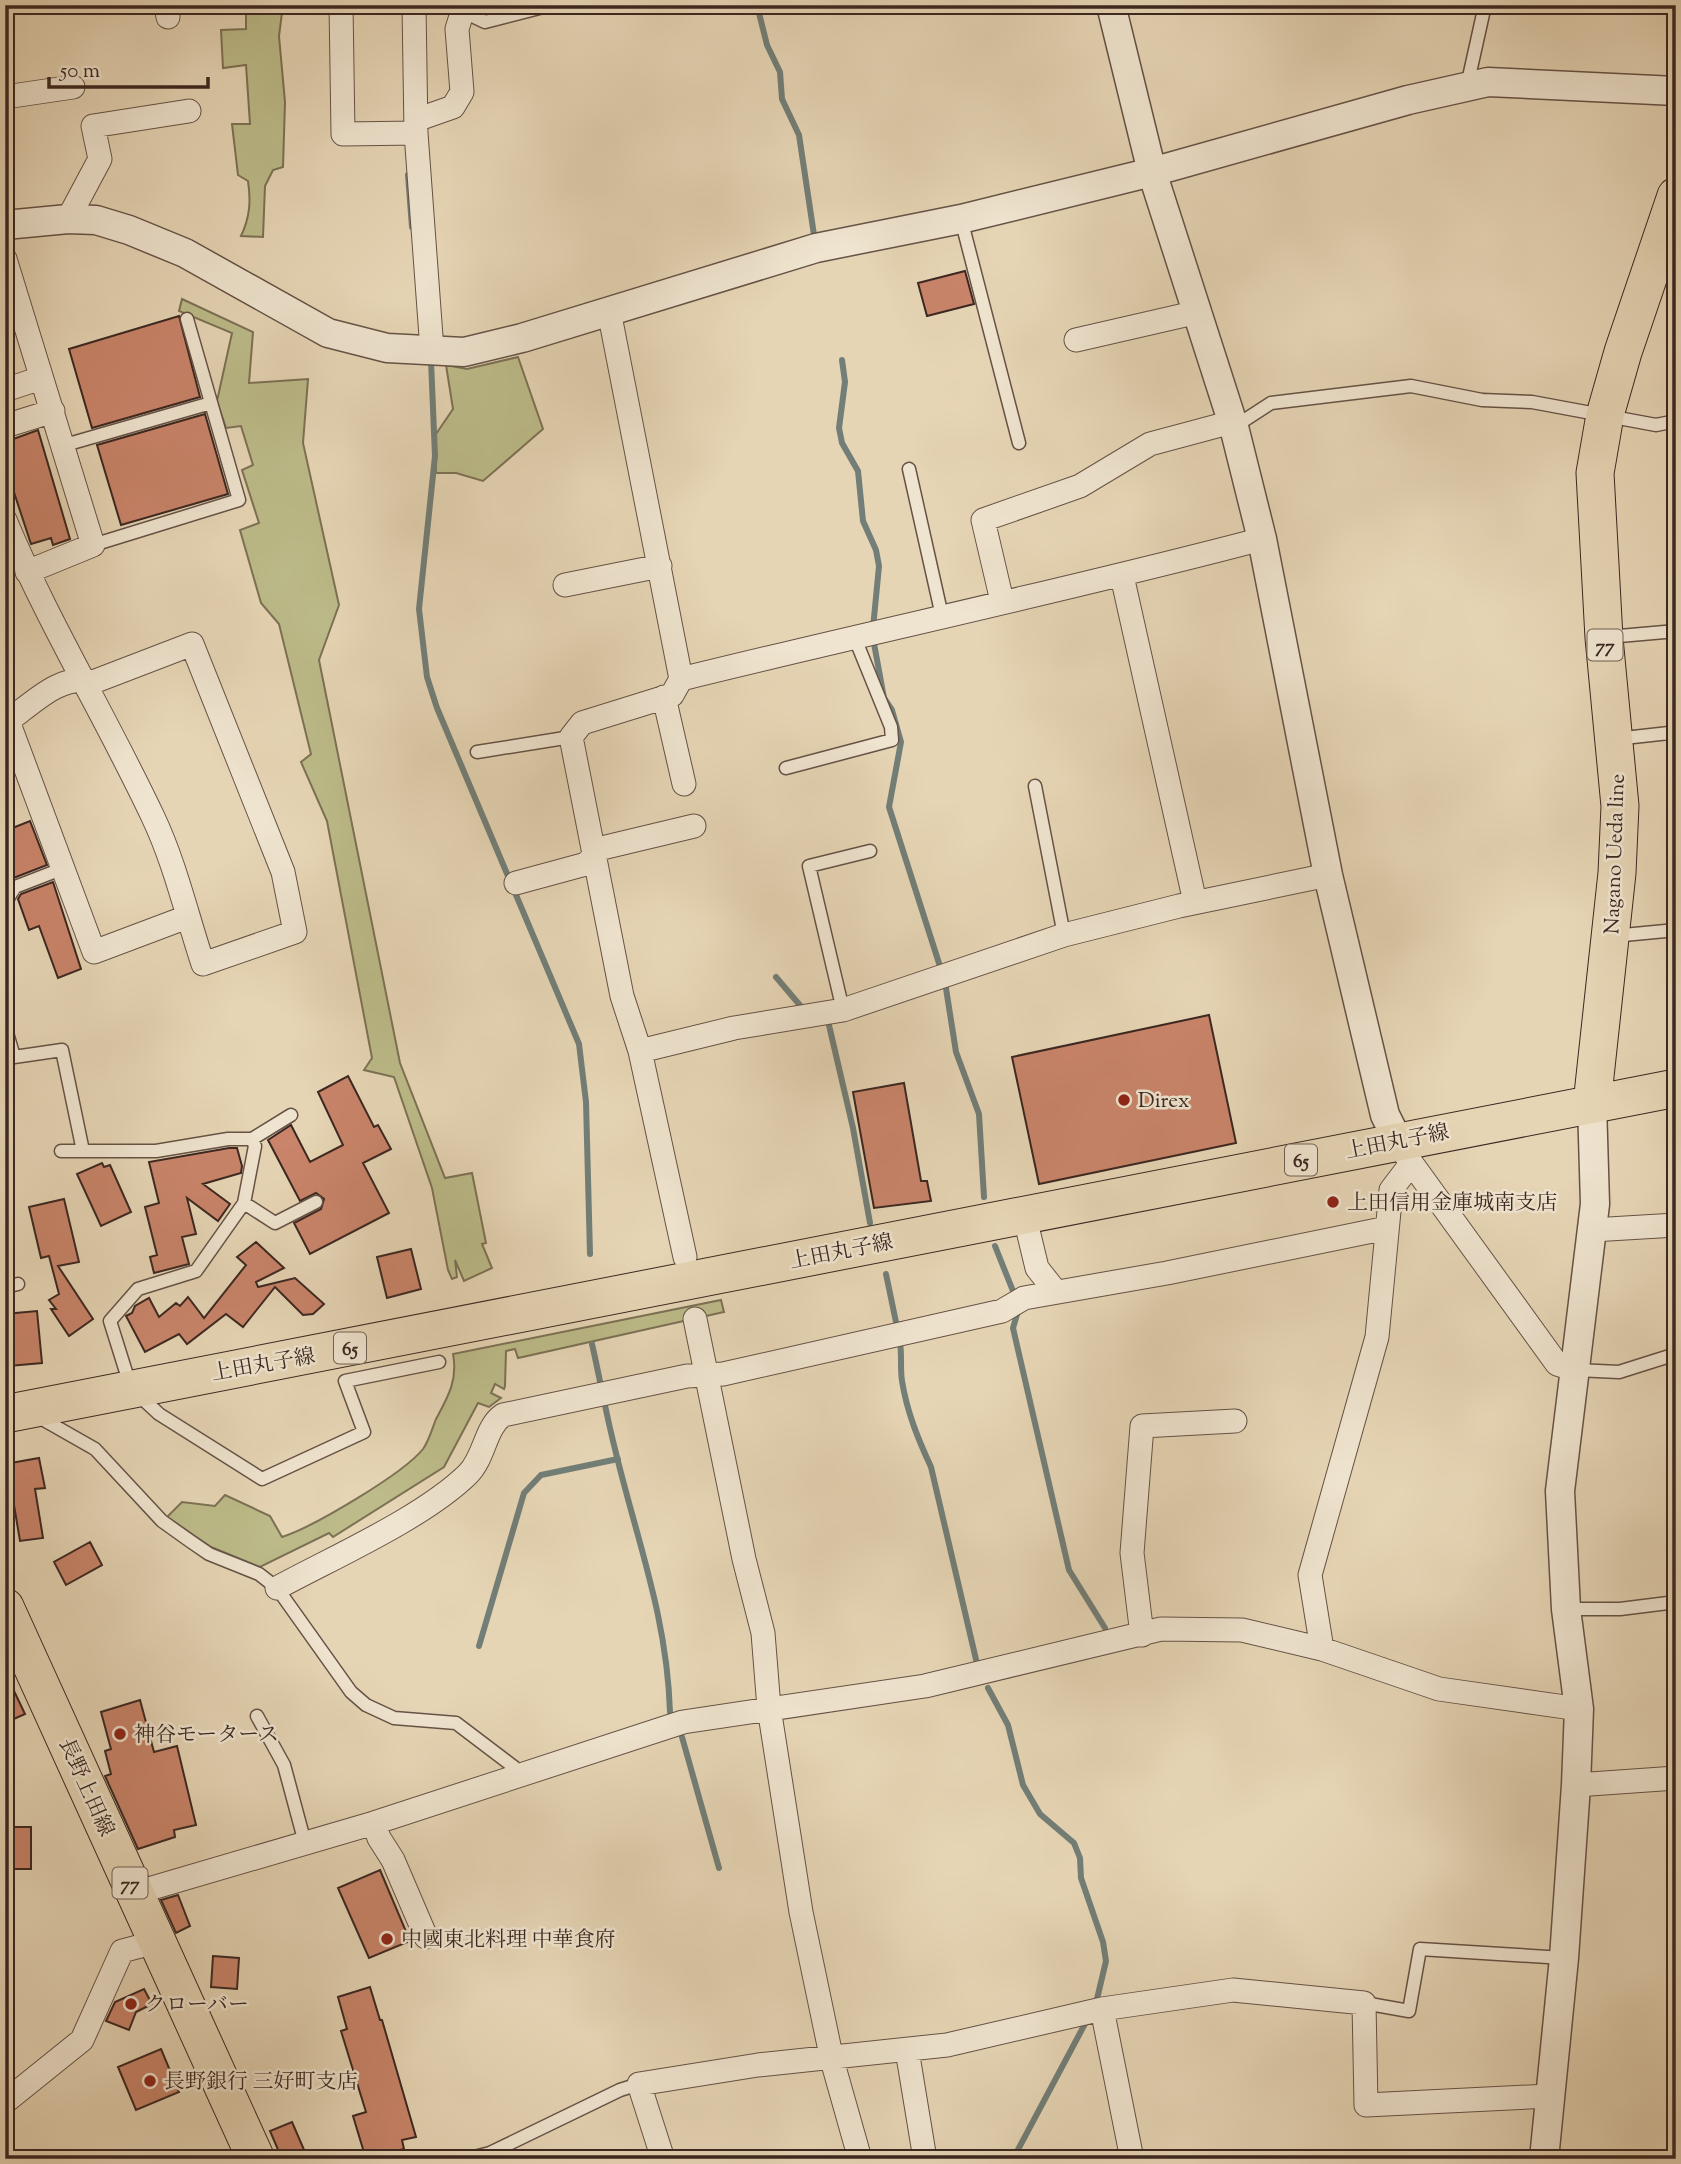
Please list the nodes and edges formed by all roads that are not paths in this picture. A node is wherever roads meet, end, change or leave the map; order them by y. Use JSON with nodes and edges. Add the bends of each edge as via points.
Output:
{"nodes":[{"id":1,"x":341,"y":5,"type":"edge"},
{"id":2,"x":414,"y":5,"type":"edge"},
{"id":3,"x":551,"y":5,"type":"edge"},
{"id":4,"x":1111,"y":5,"type":"edge"},
{"id":5,"x":1485,"y":5,"type":"edge"},
{"id":6,"x":455,"y":9,"type":"edge"},
{"id":7,"x":1467,"y":86,"type":"junction"},
{"id":8,"x":73,"y":87,"type":"dead end"},
{"id":9,"x":1676,"y":91,"type":"edge"},
{"id":10,"x":5,"y":97,"type":"edge"},
{"id":11,"x":189,"y":111,"type":"dead end"},
{"id":12,"x":416,"y":127,"type":"junction"},
{"id":13,"x":1152,"y":172,"type":"junction"},
{"id":14,"x":1676,"y":196,"type":"edge"},
{"id":15,"x":68,"y":219,"type":"junction"},
{"id":16,"x":961,"y":219,"type":"junction"},
{"id":17,"x":5,"y":225,"type":"edge"},
{"id":18,"x":5,"y":259,"type":"edge"},
{"id":19,"x":609,"y":312,"type":"junction"},
{"id":20,"x":1198,"y":313,"type":"junction"},
{"id":21,"x":187,"y":319,"type":"dead end"},
{"id":22,"x":1076,"y":340,"type":"dead end"},
{"id":23,"x":432,"y":350,"type":"junction"},
{"id":24,"x":41,"y":378,"type":"junction"},
{"id":25,"x":5,"y":390,"type":"edge"},
{"id":26,"x":211,"y":403,"type":"junction"},
{"id":27,"x":53,"y":411,"type":"junction"},
{"id":28,"x":1605,"y":415,"type":"junction"},
{"id":29,"x":1676,"y":421,"type":"edge"},
{"id":30,"x":1233,"y":424,"type":"junction"},
{"id":31,"x":5,"y":426,"type":"edge"},
{"id":32,"x":1020,"y":443,"type":"dead end"},
{"id":33,"x":65,"y":445,"type":"junction"},
{"id":34,"x":909,"y":469,"type":"dead end"},
{"id":35,"x":5,"y":520,"type":"edge"},
{"id":36,"x":1262,"y":539,"type":"junction"},
{"id":37,"x":93,"y":545,"type":"junction"},
{"id":38,"x":18,"y":566,"type":"edge"},
{"id":39,"x":660,"y":566,"type":"junction"},
{"id":40,"x":1122,"y":576,"type":"junction"},
{"id":41,"x":565,"y":585,"type":"dead end"},
{"id":42,"x":1002,"y":601,"type":"junction"},
{"id":43,"x":942,"y":616,"type":"junction"},
{"id":44,"x":1676,"y":631,"type":"edge"},
{"id":45,"x":854,"y":636,"type":"junction"},
{"id":46,"x":1604,"y":638,"type":"junction"},
{"id":47,"x":80,"y":678,"type":"junction"},
{"id":48,"x":681,"y":679,"type":"junction"},
{"id":49,"x":664,"y":697,"type":"junction"},
{"id":50,"x":571,"y":737,"type":"junction"},
{"id":51,"x":1676,"y":738,"type":"edge"},
{"id":52,"x":1615,"y":739,"type":"junction"},
{"id":53,"x":477,"y":752,"type":"dead end"},
{"id":54,"x":786,"y":768,"type":"dead end"},
{"id":55,"x":684,"y":784,"type":"dead end"},
{"id":56,"x":1035,"y":786,"type":"dead end"},
{"id":57,"x":694,"y":827,"type":"dead end"},
{"id":58,"x":870,"y":851,"type":"dead end"},
{"id":59,"x":596,"y":855,"type":"junction"},
{"id":60,"x":64,"y":868,"type":"junction"},
{"id":61,"x":1328,"y":875,"type":"junction"},
{"id":62,"x":516,"y":883,"type":"dead end"},
{"id":63,"x":1195,"y":902,"type":"junction"},
{"id":64,"x":5,"y":903,"type":"edge"},
{"id":65,"x":187,"y":917,"type":"junction"},
{"id":66,"x":1676,"y":930,"type":"edge"},
{"id":67,"x":1064,"y":935,"type":"junction"},
{"id":68,"x":1611,"y":936,"type":"junction"},
{"id":69,"x":843,"y":1010,"type":"junction"},
{"id":70,"x":5,"y":1026,"type":"edge"},
{"id":71,"x":640,"y":1051,"type":"junction"},
{"id":72,"x":1676,"y":1088,"type":"edge"},
{"id":73,"x":1592,"y":1104,"type":"junction"},
{"id":74,"x":291,"y":1115,"type":"dead end"},
{"id":75,"x":252,"y":1139,"type":"junction"},
{"id":76,"x":61,"y":1151,"type":"dead end"},
{"id":77,"x":83,"y":1151,"type":"junction"},
{"id":78,"x":1404,"y":1153,"type":"junction"},
{"id":79,"x":316,"y":1202,"type":"dead end"},
{"id":80,"x":244,"y":1203,"type":"junction"},
{"id":81,"x":1024,"y":1214,"type":"junction"},
{"id":82,"x":1676,"y":1226,"type":"edge"},
{"id":83,"x":1387,"y":1228,"type":"junction"},
{"id":84,"x":1592,"y":1230,"type":"junction"},
{"id":85,"x":685,"y":1256,"type":"dead end"},
{"id":86,"x":18,"y":1283,"type":"dead end"},
{"id":87,"x":5,"y":1287,"type":"edge"},
{"id":88,"x":1056,"y":1292,"type":"junction"},
{"id":89,"x":695,"y":1319,"type":"dead end"},
{"id":90,"x":1676,"y":1354,"type":"edge"},
{"id":91,"x":439,"y":1362,"type":"dead end"},
{"id":92,"x":1576,"y":1370,"type":"junction"},
{"id":93,"x":704,"y":1375,"type":"junction"},
{"id":94,"x":131,"y":1388,"type":"junction"},
{"id":95,"x":15,"y":1412,"type":"edge"},
{"id":96,"x":1235,"y":1421,"type":"dead end"},
{"id":97,"x":277,"y":1588,"type":"junction"},
{"id":98,"x":1676,"y":1602,"type":"edge"},
{"id":99,"x":5,"y":1607,"type":"edge"},
{"id":100,"x":1566,"y":1609,"type":"junction"},
{"id":101,"x":1142,"y":1635,"type":"junction"},
{"id":102,"x":1322,"y":1649,"type":"junction"},
{"id":103,"x":769,"y":1708,"type":"junction"},
{"id":104,"x":1579,"y":1709,"type":"junction"},
{"id":105,"x":257,"y":1716,"type":"dead end"},
{"id":106,"x":520,"y":1777,"type":"junction"},
{"id":107,"x":1676,"y":1778,"type":"edge"},
{"id":108,"x":1576,"y":1786,"type":"junction"},
{"id":109,"x":374,"y":1823,"type":"junction"},
{"id":110,"x":305,"y":1843,"type":"junction"},
{"id":111,"x":135,"y":1893,"type":"junction"},
{"id":112,"x":426,"y":1937,"type":"dead end"},
{"id":113,"x":156,"y":1942,"type":"junction"},
{"id":114,"x":1564,"y":1958,"type":"junction"},
{"id":115,"x":1364,"y":2003,"type":"junction"},
{"id":116,"x":1102,"y":2009,"type":"junction"},
{"id":117,"x":907,"y":2050,"type":"junction"},
{"id":118,"x":832,"y":2060,"type":"junction"},
{"id":119,"x":639,"y":2084,"type":"junction"},
{"id":120,"x":1549,"y":2096,"type":"junction"},
{"id":121,"x":5,"y":2102,"type":"edge"},
{"id":122,"x":256,"y":2159,"type":"edge"},
{"id":123,"x":466,"y":2159,"type":"edge"},
{"id":124,"x":663,"y":2159,"type":"edge"},
{"id":125,"x":860,"y":2159,"type":"edge"},
{"id":126,"x":925,"y":2159,"type":"edge"},
{"id":127,"x":1132,"y":2159,"type":"edge"},
{"id":128,"x":1544,"y":2159,"type":"edge"}],
"edges":[{"from":1,"to":12,"type":"street","via":[[343,134]]},
{"from":2,"to":12,"type":"street"},
{"from":3,"to":6,"type":"lane","via":[[485,22]]},
{"from":4,"to":13,"type":"street"},
{"from":5,"to":7,"type":"lane"},
{"from":6,"to":12,"type":"street","via":[[462,92],[453,107]]},
{"from":7,"to":9,"type":"street","via":[[1488,82]]},
{"from":7,"to":13,"type":"street"},
{"from":8,"to":10,"type":"street"},
{"from":11,"to":15,"type":"street","via":[[93,126],[100,159]]},
{"from":12,"to":23,"type":"street"},
{"from":13,"to":16,"type":"street"},
{"from":13,"to":20,"type":"street"},
{"from":14,"to":28,"type":"main road","name":"Nagano Ueda line","number":"77"},
{"from":15,"to":17,"type":"street"},
{"from":15,"to":23,"type":"street","via":[[96,220],[185,253],[328,333],[387,348]]},
{"from":16,"to":19,"type":"street","via":[[816,248]]},
{"from":16,"to":32,"type":"lane"},
{"from":18,"to":24,"type":"street"},
{"from":19,"to":23,"type":"street","via":[[464,352]]},
{"from":19,"to":39,"type":"street"},
{"from":20,"to":22,"type":"street"},
{"from":20,"to":30,"type":"street"},
{"from":21,"to":26,"type":"lane"},
{"from":24,"to":25,"type":"street"},
{"from":24,"to":27,"type":"street"},
{"from":26,"to":33,"type":"lane"},
{"from":26,"to":37,"type":"lane","via":[[239,500]]},
{"from":27,"to":31,"type":"street"},
{"from":27,"to":33,"type":"street"},
{"from":28,"to":29,"type":"lane","via":[[1656,425]]},
{"from":28,"to":30,"type":"lane","via":[[1411,386],[1271,403]]},
{"from":28,"to":46,"type":"main road","name":"Nagano Ueda line","number":"77","via":[[1595,473]]},
{"from":30,"to":36,"type":"street"},
{"from":30,"to":42,"type":"street","via":[[1150,444],[1080,486],[983,520]]},
{"from":33,"to":37,"type":"street"},
{"from":34,"to":43,"type":"lane"},
{"from":35,"to":38,"type":"street"},
{"from":36,"to":40,"type":"street"},
{"from":36,"to":61,"type":"street"},
{"from":37,"to":38,"type":"street"},
{"from":38,"to":47,"type":"street"},
{"from":39,"to":41,"type":"street"},
{"from":39,"to":48,"type":"street"},
{"from":40,"to":42,"type":"street"},
{"from":40,"to":63,"type":"street"},
{"from":42,"to":43,"type":"street"},
{"from":43,"to":45,"type":"street"},
{"from":44,"to":46,"type":"lane"},
{"from":45,"to":48,"type":"street"},
{"from":45,"to":54,"type":"lane","via":[[891,727],[892,740]]},
{"from":46,"to":52,"type":"main road","name":"Nagano Ueda line","number":"77"},
{"from":47,"to":60,"type":"street","via":[[64,682],[8,721]]},
{"from":47,"to":65,"type":"street","via":[[154,819]]},
{"from":47,"to":65,"type":"street","via":[[93,682],[192,644],[283,872],[295,932],[203,964]]},
{"from":48,"to":49,"type":"street","via":[[672,695]]},
{"from":49,"to":50,"type":"street","via":[[582,723]]},
{"from":49,"to":55,"type":"street"},
{"from":50,"to":53,"type":"lane"},
{"from":50,"to":59,"type":"street"},
{"from":51,"to":52,"type":"lane","via":[[1669,733]]},
{"from":52,"to":68,"type":"main road","name":"Nagano Ueda line","number":"77","via":[[1620,806]]},
{"from":56,"to":67,"type":"lane"},
{"from":57,"to":59,"type":"street","via":[[602,848]]},
{"from":58,"to":69,"type":"lane","via":[[809,866]]},
{"from":59,"to":62,"type":"street","via":[[586,864]]},
{"from":59,"to":71,"type":"street","via":[[621,996]]},
{"from":60,"to":64,"type":"lane","via":[[15,887]]},
{"from":60,"to":65,"type":"street","via":[[94,952]]},
{"from":61,"to":63,"type":"street"},
{"from":61,"to":78,"type":"street","via":[[1385,1115]]},
{"from":63,"to":67,"type":"street"},
{"from":66,"to":68,"type":"lane"},
{"from":67,"to":69,"type":"street"},
{"from":68,"to":73,"type":"main road","name":"Nagano Ueda line","number":"77"},
{"from":69,"to":71,"type":"street","via":[[734,1028]]},
{"from":70,"to":77,"type":"lane","via":[[14,1057],[62,1050]]},
{"from":71,"to":85,"type":"street"},
{"from":72,"to":73,"type":"main road","name":"上田丸子線","number":"65"},
{"from":73,"to":78,"type":"main road","name":"上田丸子線","number":"65"},
{"from":73,"to":84,"type":"street"},
{"from":74,"to":75,"type":"lane"},
{"from":75,"to":77,"type":"lane","via":[[156,1151]]},
{"from":75,"to":80,"type":"lane","via":[[255,1146]]},
{"from":76,"to":77,"type":"lane"},
{"from":78,"to":81,"type":"main road","name":"上田丸子線","number":"65"},
{"from":78,"to":83,"type":"street","via":[[1391,1190]]},
{"from":78,"to":92,"type":"street","via":[[1557,1364]]},
{"from":79,"to":80,"type":"lane","via":[[275,1223]]},
{"from":80,"to":94,"type":"lane","via":[[196,1271],[138,1289],[110,1321]]},
{"from":81,"to":88,"type":"street","via":[[1038,1268]]},
{"from":81,"to":94,"type":"main road","name":"上田丸子線","number":"65"},
{"from":82,"to":84,"type":"street"},
{"from":83,"to":88,"type":"street"},
{"from":83,"to":102,"type":"street","via":[[1377,1337],[1310,1574]]},
{"from":84,"to":92,"type":"street"},
{"from":86,"to":87,"type":"lane"},
{"from":88,"to":93,"type":"street","via":[[1024,1298],[1002,1311]]},
{"from":89,"to":93,"type":"street"},
{"from":90,"to":92,"type":"lane","via":[[1619,1372]]},
{"from":91,"to":94,"type":"lane","via":[[345,1381],[364,1432],[262,1479],[159,1414]]},
{"from":92,"to":100,"type":"street","via":[[1560,1491]]},
{"from":93,"to":97,"type":"street","via":[[503,1415],[492,1424],[478,1463],[434,1501]]},
{"from":93,"to":103,"type":"street","via":[[764,1633]]},
{"from":94,"to":95,"type":"main road","name":"上田丸子線","number":"65"},
{"from":95,"to":97,"type":"lane","via":[[95,1449],[162,1521],[209,1554],[259,1574]]},
{"from":96,"to":101,"type":"street","via":[[1142,1426],[1132,1553]]},
{"from":97,"to":106,"type":"lane","via":[[351,1692],[366,1705],[394,1718],[456,1723],[514,1767]]},
{"from":98,"to":100,"type":"lane"},
{"from":99,"to":111,"type":"main road","name":"長野上田線","number":"77"},
{"from":100,"to":104,"type":"street"},
{"from":101,"to":102,"type":"street","via":[[1161,1629],[1242,1630]]},
{"from":101,"to":103,"type":"street","via":[[925,1686]]},
{"from":102,"to":104,"type":"street","via":[[1439,1689]]},
{"from":103,"to":106,"type":"street","via":[[683,1722]]},
{"from":103,"to":118,"type":"street","via":[[801,1912]]},
{"from":104,"to":108,"type":"street"},
{"from":105,"to":110,"type":"lane","via":[[284,1765]]},
{"from":106,"to":109,"type":"street"},
{"from":107,"to":108,"type":"street"},
{"from":108,"to":114,"type":"street"},
{"from":109,"to":110,"type":"street"},
{"from":109,"to":112,"type":"street"},
{"from":110,"to":111,"type":"street"},
{"from":111,"to":113,"type":"main road","name":"長野上田線","number":"77"},
{"from":113,"to":121,"type":"street","via":[[122,1951],[82,2040]]},
{"from":113,"to":122,"type":"main road","name":"長野上田線","number":"77"},
{"from":114,"to":115,"type":"lane","via":[[1420,1949],[1409,2011]]},
{"from":114,"to":120,"type":"street"},
{"from":115,"to":116,"type":"street","via":[[1233,1990]]},
{"from":115,"to":120,"type":"street","via":[[1366,2105]]},
{"from":116,"to":117,"type":"street","via":[[960,2043]]},
{"from":116,"to":127,"type":"street"},
{"from":117,"to":118,"type":"street"},
{"from":117,"to":126,"type":"street"},
{"from":118,"to":119,"type":"street","via":[[758,2065]]},
{"from":118,"to":125,"type":"street"},
{"from":119,"to":123,"type":"lane","via":[[491,2153]]},
{"from":119,"to":124,"type":"street"},
{"from":120,"to":128,"type":"street"}]}
